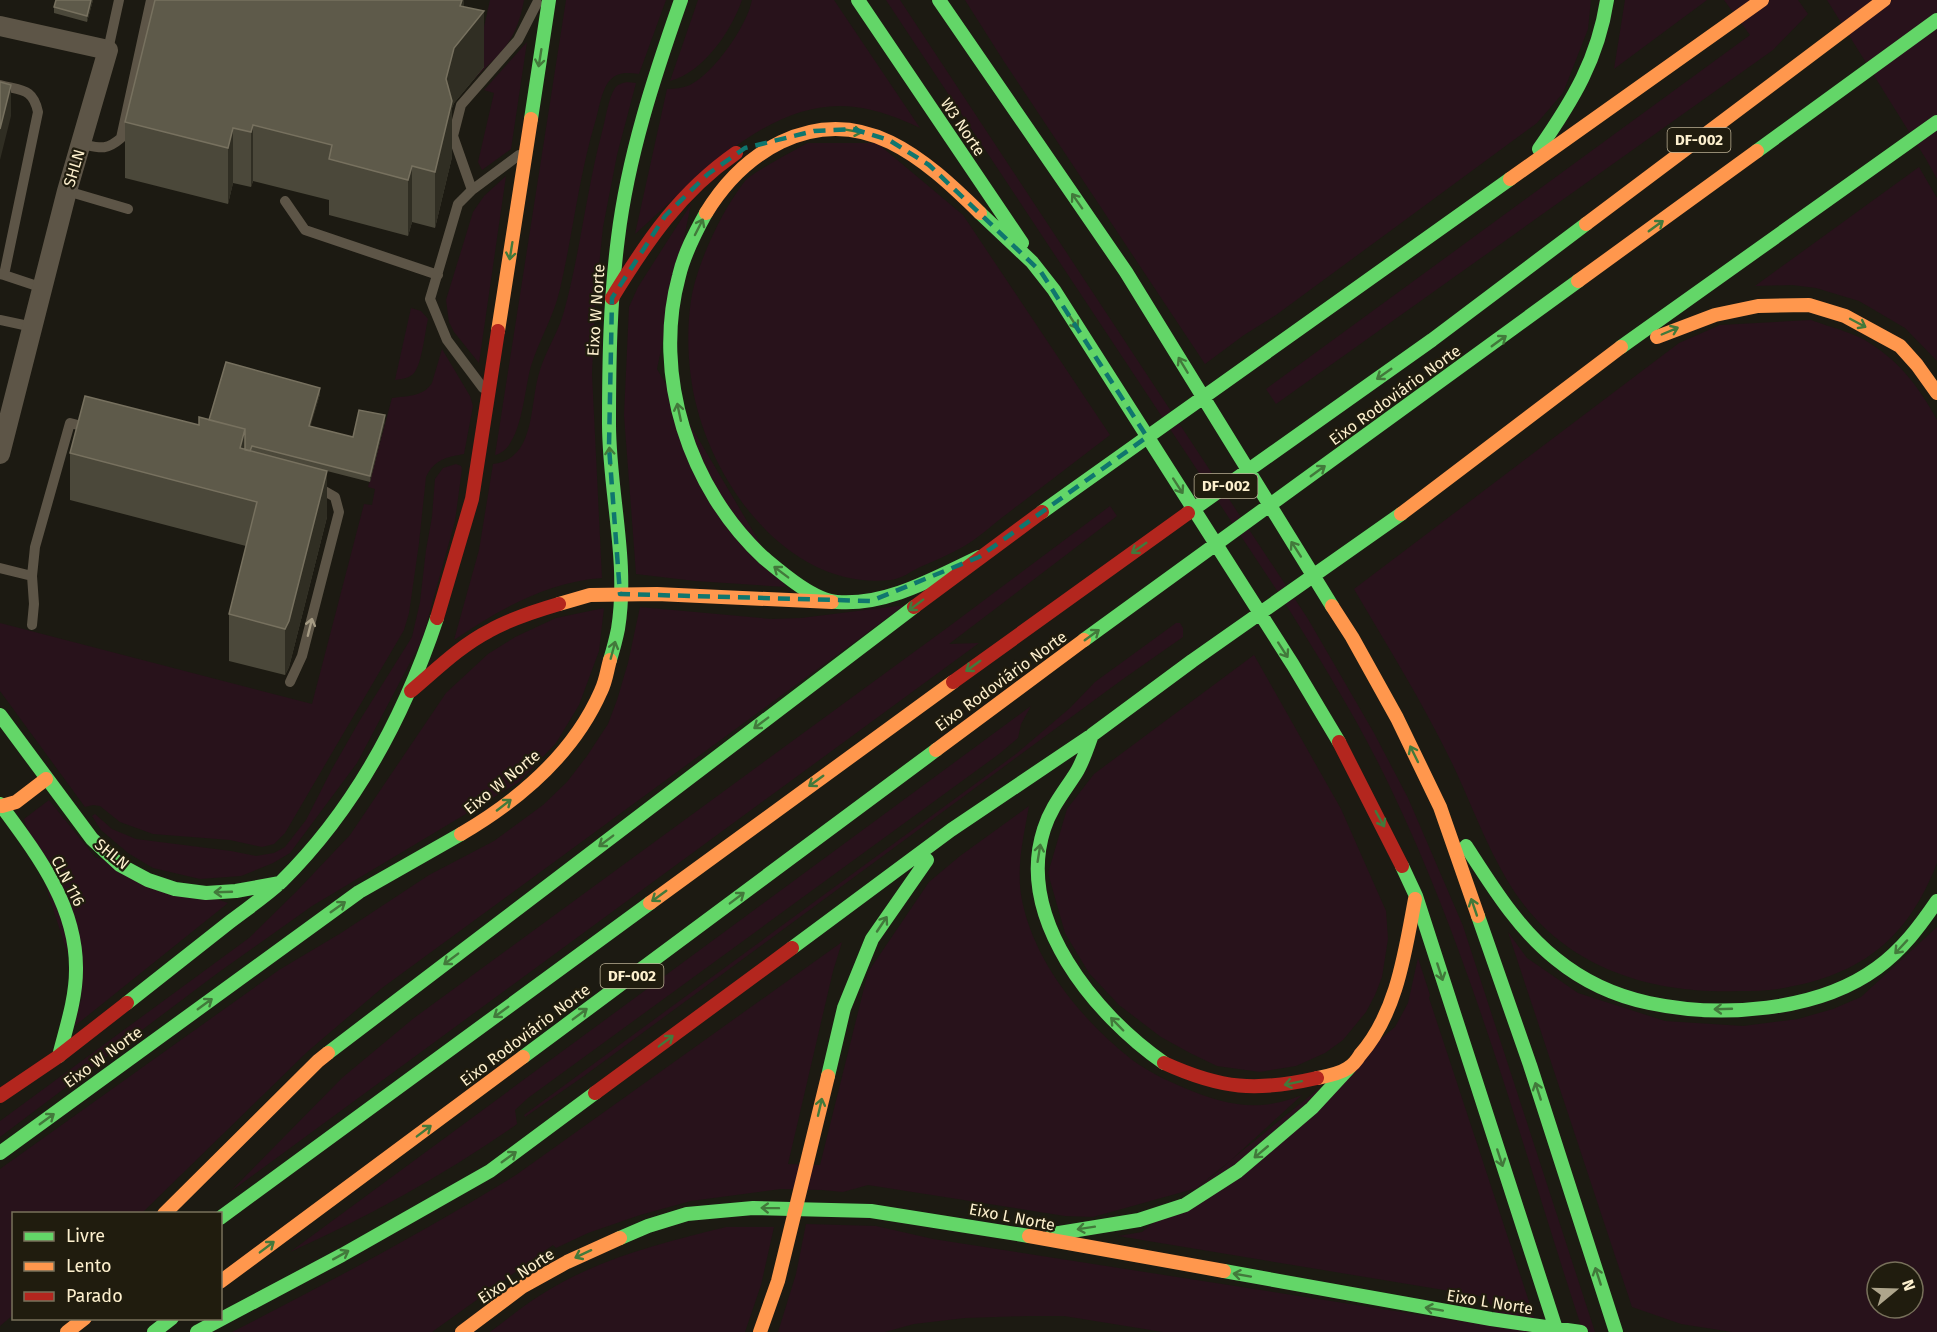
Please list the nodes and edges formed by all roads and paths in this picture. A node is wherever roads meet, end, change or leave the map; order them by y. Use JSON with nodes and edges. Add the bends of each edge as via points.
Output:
{"nodes":[{"id":1,"x":119,"y":0,"type":"edge"},
{"id":2,"x":151,"y":0,"type":"edge"},
{"id":3,"x":538,"y":0,"type":"edge"},
{"id":4,"x":549,"y":0,"type":"edge"},
{"id":5,"x":681,"y":0,"type":"edge"},
{"id":6,"x":858,"y":0,"type":"edge"},
{"id":7,"x":939,"y":0,"type":"edge"},
{"id":8,"x":1607,"y":0,"type":"edge"},
{"id":9,"x":1762,"y":0,"type":"edge"},
{"id":10,"x":1884,"y":0,"type":"edge"},
{"id":11,"x":1937,"y":20,"type":"edge"},
{"id":12,"x":0,"y":26,"type":"edge"},
{"id":13,"x":108,"y":50,"type":"junction"},
{"id":14,"x":0,"y":85,"type":"edge"},
{"id":15,"x":1937,"y":122,"type":"edge"},
{"id":16,"x":785,"y":139,"type":"junction"},
{"id":17,"x":82,"y":144,"type":"junction"},
{"id":18,"x":526,"y":150,"type":"junction"},
{"id":19,"x":1526,"y":167,"type":"junction"},
{"id":20,"x":472,"y":189,"type":"junction"},
{"id":21,"x":67,"y":191,"type":"junction"},
{"id":22,"x":285,"y":201,"type":"dead end"},
{"id":23,"x":128,"y":209,"type":"dead end"},
{"id":24,"x":1041,"y":272,"type":"junction"},
{"id":25,"x":2,"y":275,"type":"edge"},
{"id":26,"x":438,"y":275,"type":"junction"},
{"id":27,"x":43,"y":288,"type":"junction"},
{"id":28,"x":612,"y":298,"type":"junction"},
{"id":29,"x":0,"y":320,"type":"edge"},
{"id":30,"x":33,"y":327,"type":"junction"},
{"id":31,"x":1598,"y":363,"type":"junction"},
{"id":32,"x":1937,"y":393,"type":"edge"},
{"id":33,"x":489,"y":396,"type":"junction"},
{"id":34,"x":5,"y":410,"type":"edge"},
{"id":35,"x":104,"y":432,"type":"edge"},
{"id":36,"x":0,"y":454,"type":"edge"},
{"id":37,"x":308,"y":483,"type":"edge"},
{"id":38,"x":979,"y":557,"type":"junction"},
{"id":39,"x":0,"y":568,"type":"edge"},
{"id":40,"x":32,"y":576,"type":"junction"},
{"id":41,"x":832,"y":602,"type":"junction"},
{"id":42,"x":32,"y":625,"type":"dead end"},
{"id":43,"x":290,"y":682,"type":"dead end"},
{"id":44,"x":410,"y":692,"type":"junction"},
{"id":45,"x":0,"y":715,"type":"edge"},
{"id":46,"x":1092,"y":735,"type":"junction"},
{"id":47,"x":46,"y":779,"type":"junction"},
{"id":48,"x":1,"y":805,"type":"edge"},
{"id":49,"x":1440,"y":807,"type":"junction"},
{"id":50,"x":951,"y":830,"type":"junction"},
{"id":51,"x":280,"y":883,"type":"junction"},
{"id":52,"x":1416,"y":896,"type":"junction"},
{"id":53,"x":1937,"y":901,"type":"edge"},
{"id":54,"x":59,"y":1056,"type":"junction"},
{"id":55,"x":1349,"y":1068,"type":"junction"},
{"id":56,"x":0,"y":1096,"type":"edge"},
{"id":57,"x":0,"y":1153,"type":"edge"},
{"id":58,"x":166,"y":1212,"type":"edge"},
{"id":59,"x":222,"y":1217,"type":"edge"},
{"id":60,"x":1030,"y":1238,"type":"junction"},
{"id":61,"x":222,"y":1281,"type":"edge"},
{"id":62,"x":222,"y":1319,"type":"edge"},
{"id":63,"x":82,"y":1320,"type":"edge"},
{"id":64,"x":169,"y":1320,"type":"edge"},
{"id":65,"x":220,"y":1320,"type":"edge"},
{"id":66,"x":67,"y":1332,"type":"edge"},
{"id":67,"x":154,"y":1332,"type":"edge"},
{"id":68,"x":197,"y":1332,"type":"edge"},
{"id":69,"x":462,"y":1332,"type":"edge"},
{"id":70,"x":760,"y":1332,"type":"edge"},
{"id":71,"x":1557,"y":1332,"type":"edge"},
{"id":72,"x":1581,"y":1332,"type":"edge"},
{"id":73,"x":1616,"y":1332,"type":"edge"}],
"edges":[{"from":1,"to":13,"type":"lane","name":"SHLN"},
{"from":2,"to":17,"type":"lane","via":[[121,138],[102,148]]},
{"from":3,"to":20,"type":"lane","via":[[518,40],[461,105],[453,136]]},
{"from":4,"to":18,"type":"main road","name":"Eixo W Norte","one_way":true},
{"from":5,"to":28,"type":"main road","name":"Eixo W Norte","via":[[653,81],[630,169]]},
{"from":6,"to":24,"type":"main road","name":"W3 Norte"},
{"from":49,"to":7,"type":"main road","one_way":true,"via":[[1352,637],[1126,272]]},
{"from":8,"to":19,"type":"main road","via":[[1599,46],[1590,69]]},
{"from":9,"to":19,"type":"main road"},
{"from":10,"to":59,"type":"main road","name":"Eixo Rodoviário Norte","number":"DF-002","one_way":true,"via":[[1432,340],[1021,632]]},
{"from":61,"to":11,"type":"main road","name":"Eixo Rodoviário Norte","number":"DF-002","one_way":true,"via":[[1044,669]]},
{"from":12,"to":13,"type":"street"},
{"from":13,"to":17,"type":"street","name":"SHLN"},
{"from":14,"to":25,"type":"lane","via":[[29,93],[38,112]]},
{"from":15,"to":31,"type":"main road"},
{"from":16,"to":24,"type":"main road","one_way":true,"via":[[814,131],[853,129],[889,140],[929,165]]},
{"from":16,"to":28,"type":"main road","via":[[745,148],[690,189],[647,240]]},
{"from":41,"to":16,"type":"main road","one_way":true,"via":[[764,559],[717,504],[693,461],[673,382],[670,334],[677,281],[688,249],[714,202],[736,173]]},
{"from":17,"to":21,"type":"street","name":"SHLN"},
{"from":18,"to":20,"type":"lane"},
{"from":18,"to":33,"type":"main road","name":"Eixo W Norte","one_way":true},
{"from":19,"to":38,"type":"main road"},
{"from":20,"to":26,"type":"lane","via":[[458,204]]},
{"from":21,"to":23,"type":"lane"},
{"from":21,"to":27,"type":"street","name":"SHLN"},
{"from":22,"to":26,"type":"lane","via":[[306,230]]},
{"from":24,"to":52,"type":"main road","one_way":true,"via":[[1312,696]]},
{"from":25,"to":27,"type":"lane"},
{"from":26,"to":33,"type":"lane","via":[[430,299],[436,315],[447,340]]},
{"from":27,"to":30,"type":"street","name":"SHLN"},
{"from":57,"to":28,"type":"main road","name":"Eixo W Norte","one_way":true,"via":[[359,892],[483,821],[537,779],[572,742],[602,690],[618,629],[621,581],[609,447]]},
{"from":29,"to":30,"type":"lane"},
{"from":30,"to":34,"type":"street","name":"SHLN"},
{"from":31,"to":32,"type":"main road","one_way":true,"via":[[1715,315],[1758,306],[1809,305],[1845,316],[1900,346]]},
{"from":31,"to":46,"type":"main road","via":[[1383,528]]},
{"from":33,"to":44,"type":"main road","name":"Eixo W Norte","via":[[459,554]]},
{"from":34,"to":36,"type":"street","name":"SHLN"},
{"from":35,"to":40,"type":"lane","via":[[70,423],[35,547]]},
{"from":43,"to":37,"type":"lane","one_way":true,"via":[[302,656],[339,512],[335,497]]},
{"from":38,"to":41,"type":"main road","via":[[871,601]]},
{"from":38,"to":58,"type":"main road","one_way":true,"via":[[318,1061]]},
{"from":39,"to":40,"type":"lane"},
{"from":40,"to":42,"type":"lane"},
{"from":41,"to":44,"type":"main road","via":[[590,595],[529,613],[488,632]]},
{"from":44,"to":51,"type":"main road","name":"Eixo W Norte","via":[[383,747],[347,800],[308,854]]},
{"from":45,"to":47,"type":"main road","name":"SHLN"},
{"from":46,"to":50,"type":"main road"},
{"from":55,"to":46,"type":"main road","one_way":true,"via":[[1279,1086],[1251,1088],[1200,1080],[1162,1063],[1138,1045],[1092,996],[1049,923],[1037,877],[1046,825],[1076,773]]},
{"from":47,"to":48,"type":"main road","via":[[16,802]]},
{"from":51,"to":47,"type":"main road","name":"SHLN","one_way":true,"via":[[206,893],[148,880],[120,865],[92,839]]},
{"from":48,"to":54,"type":"main road","name":"CLN 116","via":[[50,876],[67,908],[74,935],[76,969]]},
{"from":53,"to":49,"type":"main road","one_way":true,"via":[[1922,924],[1881,967],[1833,992],[1772,1007],[1660,1007],[1604,988],[1548,953],[1507,907]]},
{"from":73,"to":49,"type":"main road","one_way":true,"via":[[1530,1065]]},
{"from":62,"to":50,"type":"main road","one_way":true,"via":[[490,1171]]},
{"from":70,"to":50,"type":"main road","one_way":true,"via":[[778,1281],[844,1008],[872,939]]},
{"from":51,"to":54,"type":"main road","name":"Eixo W Norte"},
{"from":52,"to":55,"type":"main road","via":[[1396,987],[1368,1046]]},
{"from":52,"to":71,"type":"main road","one_way":true},
{"from":54,"to":56,"type":"main road","name":"Eixo W Norte"},
{"from":55,"to":60,"type":"main road","one_way":true,"via":[[1312,1108],[1246,1165],[1185,1205],[1139,1220]]},
{"from":60,"to":69,"type":"main road","name":"Eixo L Norte","one_way":true,"via":[[871,1210],[753,1208],[687,1214],[648,1226],[567,1262],[522,1287]]},
{"from":72,"to":60,"type":"main road","name":"Eixo L Norte","one_way":true},
{"from":63,"to":66,"type":"main road"},
{"from":64,"to":67,"type":"main road"},
{"from":68,"to":65,"type":"main road","one_way":true}]}
